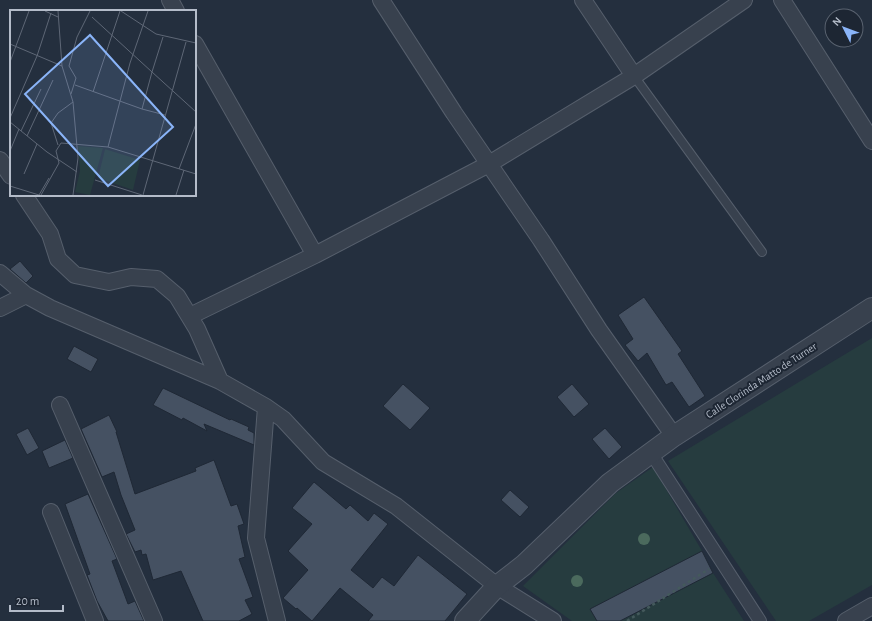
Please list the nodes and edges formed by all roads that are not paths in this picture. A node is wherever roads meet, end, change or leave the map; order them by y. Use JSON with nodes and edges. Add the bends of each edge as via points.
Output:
{"nodes":[{"id":1,"x":170,"y":0,"type":"edge"},
{"id":2,"x":381,"y":0,"type":"edge"},
{"id":3,"x":583,"y":0,"type":"edge"},
{"id":4,"x":744,"y":0,"type":"edge"},
{"id":5,"x":782,"y":0,"type":"edge"},
{"id":6,"x":175,"y":10,"type":"edge"},
{"id":7,"x":196,"y":46,"type":"edge"},
{"id":8,"x":634,"y":76,"type":"junction"},
{"id":9,"x":872,"y":141,"type":"edge"},
{"id":10,"x":0,"y":160,"type":"edge"},
{"id":11,"x":489,"y":164,"type":"junction"},
{"id":12,"x":10,"y":175,"type":"edge"},
{"id":13,"x":25,"y":196,"type":"edge"},
{"id":14,"x":762,"y":252,"type":"dead end"},
{"id":15,"x":315,"y":255,"type":"junction"},
{"id":16,"x":0,"y":273,"type":"edge"},
{"id":17,"x":26,"y":295,"type":"junction"},
{"id":18,"x":0,"y":308,"type":"edge"},
{"id":19,"x":872,"y":308,"type":"edge"},
{"id":20,"x":190,"y":316,"type":"junction"},
{"id":21,"x":220,"y":381,"type":"junction"},
{"id":22,"x":60,"y":405,"type":"dead end"},
{"id":23,"x":266,"y":408,"type":"junction"},
{"id":24,"x":674,"y":436,"type":"junction"},
{"id":25,"x":651,"y":453,"type":"junction"},
{"id":26,"x":51,"y":512,"type":"dead end"},
{"id":27,"x":497,"y":586,"type":"junction"},
{"id":28,"x":872,"y":606,"type":"edge"},
{"id":29,"x":95,"y":621,"type":"edge"},
{"id":30,"x":154,"y":621,"type":"edge"},
{"id":31,"x":277,"y":621,"type":"edge"},
{"id":32,"x":465,"y":621,"type":"edge"},
{"id":33,"x":553,"y":621,"type":"edge"},
{"id":34,"x":760,"y":621,"type":"edge"},
{"id":35,"x":846,"y":621,"type":"edge"}],
"edges":[{"from":1,"to":6,"type":"street"},
{"from":2,"to":11,"type":"street"},
{"from":3,"to":8,"type":"street"},
{"from":4,"to":8,"type":"street"},
{"from":5,"to":9,"type":"street"},
{"from":7,"to":15,"type":"street"},
{"from":8,"to":11,"type":"street"},
{"from":8,"to":14,"type":"lane"},
{"from":10,"to":12,"type":"street"},
{"from":11,"to":15,"type":"street"},
{"from":11,"to":24,"type":"street","via":[[598,330]]},
{"from":13,"to":20,"type":"street","via":[[50,234],[58,259],[75,275],[109,282],[131,277],[157,279],[177,296]]},
{"from":15,"to":20,"type":"street"},
{"from":16,"to":17,"type":"street"},
{"from":17,"to":18,"type":"street"},
{"from":17,"to":21,"type":"street","via":[[50,308]]},
{"from":19,"to":24,"type":"street","name":"Calle Clorinda Matto de Turner"},
{"from":20,"to":21,"type":"street"},
{"from":21,"to":23,"type":"street"},
{"from":22,"to":30,"type":"street"},
{"from":23,"to":27,"type":"street","via":[[283,419],[323,462],[396,506]]},
{"from":23,"to":31,"type":"street","via":[[256,538]]},
{"from":24,"to":25,"type":"street","name":"Calle Clorinda Matto de Turner"},
{"from":25,"to":27,"type":"street","name":"Calle Clorinda Matto de Turner","via":[[610,483],[524,565]]},
{"from":25,"to":34,"type":"street"},
{"from":26,"to":29,"type":"street"},
{"from":27,"to":32,"type":"street","name":"Calle Clorinda Matto de Turner"},
{"from":27,"to":33,"type":"street"},
{"from":28,"to":35,"type":"street"}]}
